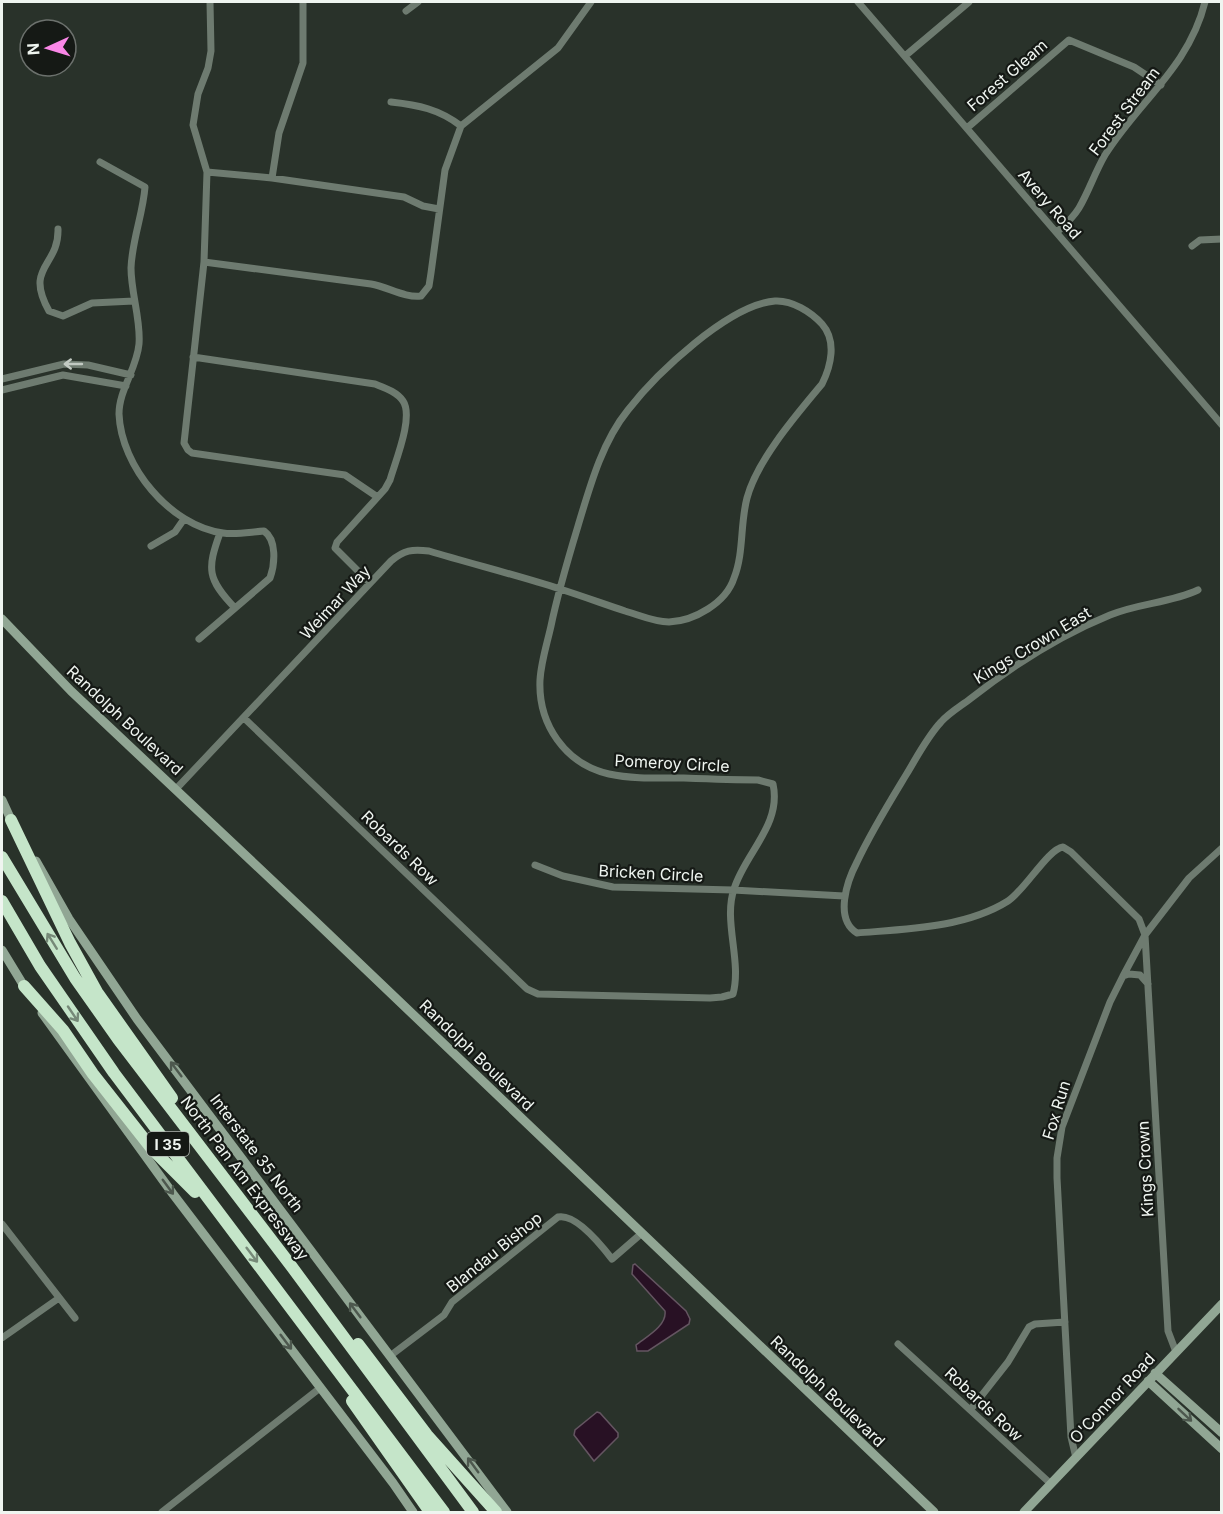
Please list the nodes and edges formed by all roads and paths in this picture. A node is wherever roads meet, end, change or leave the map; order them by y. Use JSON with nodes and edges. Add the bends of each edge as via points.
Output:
{"nodes":[{"id":1,"x":210,"y":2,"type":"edge"},
{"id":2,"x":303,"y":2,"type":"edge"},
{"id":3,"x":418,"y":2,"type":"edge"},
{"id":4,"x":591,"y":2,"type":"edge"},
{"id":5,"x":858,"y":2,"type":"edge"},
{"id":6,"x":969,"y":2,"type":"edge"},
{"id":7,"x":1205,"y":2,"type":"edge"},
{"id":8,"x":406,"y":11,"type":"dead end"},
{"id":9,"x":905,"y":56,"type":"junction"},
{"id":10,"x":1161,"y":85,"type":"junction"},
{"id":11,"x":391,"y":102,"type":"dead end"},
{"id":12,"x":461,"y":126,"type":"junction"},
{"id":13,"x":967,"y":128,"type":"junction"},
{"id":14,"x":100,"y":162,"type":"dead end"},
{"id":15,"x":207,"y":172,"type":"junction"},
{"id":16,"x":272,"y":178,"type":"junction"},
{"id":17,"x":439,"y":209,"type":"junction"},
{"id":18,"x":58,"y":229,"type":"dead end"},
{"id":19,"x":1057,"y":232,"type":"junction"},
{"id":20,"x":1221,"y":239,"type":"edge"},
{"id":21,"x":1192,"y":246,"type":"dead end"},
{"id":22,"x":204,"y":262,"type":"junction"},
{"id":23,"x":134,"y":302,"type":"junction"},
{"id":24,"x":791,"y":304,"type":"joint"},
{"id":25,"x":193,"y":357,"type":"junction"},
{"id":26,"x":131,"y":375,"type":"junction"},
{"id":27,"x":2,"y":379,"type":"edge"},
{"id":28,"x":126,"y":386,"type":"junction"},
{"id":29,"x":2,"y":390,"type":"edge"},
{"id":30,"x":1221,"y":424,"type":"edge"},
{"id":31,"x":376,"y":496,"type":"junction"},
{"id":32,"x":184,"y":519,"type":"junction"},
{"id":33,"x":220,"y":533,"type":"junction"},
{"id":34,"x":151,"y":546,"type":"dead end"},
{"id":35,"x":370,"y":584,"type":"junction"},
{"id":36,"x":559,"y":589,"type":"junction"},
{"id":37,"x":1198,"y":590,"type":"dead end"},
{"id":38,"x":235,"y":608,"type":"junction"},
{"id":39,"x":2,"y":619,"type":"edge"},
{"id":40,"x":199,"y":639,"type":"dead end"},
{"id":41,"x":244,"y":718,"type":"junction"},
{"id":42,"x":176,"y":789,"type":"junction"},
{"id":43,"x":2,"y":800,"type":"edge"},
{"id":44,"x":11,"y":820,"type":"junction"},
{"id":45,"x":1221,"y":848,"type":"edge"},
{"id":46,"x":2,"y":857,"type":"edge"},
{"id":47,"x":535,"y":865,"type":"dead end"},
{"id":48,"x":733,"y":890,"type":"junction"},
{"id":49,"x":844,"y":896,"type":"junction"},
{"id":50,"x":2,"y":901,"type":"edge"},
{"id":51,"x":1145,"y":934,"type":"junction"},
{"id":52,"x":2,"y":950,"type":"edge"},
{"id":53,"x":1123,"y":975,"type":"junction"},
{"id":54,"x":1148,"y":984,"type":"junction"},
{"id":55,"x":24,"y":986,"type":"junction"},
{"id":56,"x":222,"y":1175,"type":"junction"},
{"id":57,"x":2,"y":1224,"type":"edge"},
{"id":58,"x":231,"y":1228,"type":"junction"},
{"id":59,"x":642,"y":1233,"type":"junction"},
{"id":60,"x":289,"y":1263,"type":"junction"},
{"id":61,"x":59,"y":1298,"type":"junction"},
{"id":62,"x":1221,"y":1304,"type":"edge"},
{"id":63,"x":75,"y":1318,"type":"dead end"},
{"id":64,"x":300,"y":1318,"type":"junction"},
{"id":65,"x":1065,"y":1322,"type":"junction"},
{"id":66,"x":2,"y":1338,"type":"edge"},
{"id":67,"x":898,"y":1344,"type":"dead end"},
{"id":68,"x":1176,"y":1352,"type":"junction"},
{"id":69,"x":390,"y":1356,"type":"junction"},
{"id":70,"x":1155,"y":1373,"type":"junction"},
{"id":71,"x":1148,"y":1381,"type":"junction"},
{"id":72,"x":320,"y":1388,"type":"junction"},
{"id":73,"x":971,"y":1409,"type":"junction"},
{"id":74,"x":1221,"y":1433,"type":"edge"},
{"id":75,"x":1221,"y":1449,"type":"edge"},
{"id":76,"x":1076,"y":1458,"type":"junction"},
{"id":77,"x":1051,"y":1484,"type":"junction"},
{"id":78,"x":162,"y":1512,"type":"edge"},
{"id":79,"x":413,"y":1512,"type":"edge"},
{"id":80,"x":430,"y":1512,"type":"edge"},
{"id":81,"x":444,"y":1512,"type":"edge"},
{"id":82,"x":473,"y":1512,"type":"edge"},
{"id":83,"x":496,"y":1512,"type":"edge"},
{"id":84,"x":507,"y":1512,"type":"edge"},
{"id":85,"x":934,"y":1512,"type":"edge"},
{"id":86,"x":1024,"y":1512,"type":"edge"}],
"edges":[{"from":1,"to":15,"type":"street","via":[[211,51],[193,125]]},
{"from":2,"to":16,"type":"street","via":[[303,63],[279,134]]},
{"from":3,"to":8,"type":"street"},
{"from":4,"to":12,"type":"street","via":[[558,48]]},
{"from":5,"to":9,"type":"street","name":"Avery Road"},
{"from":6,"to":9,"type":"street"},
{"from":7,"to":10,"type":"street","name":"Forest Stream","via":[[1193,39]]},
{"from":9,"to":13,"type":"street","name":"Avery Road"},
{"from":10,"to":13,"type":"street","name":"Forest Gleam","via":[[1134,67],[1069,40]]},
{"from":10,"to":19,"type":"street","name":"Forest Stream","via":[[1106,153],[1078,209]]},
{"from":11,"to":12,"type":"street","via":[[427,107]]},
{"from":12,"to":17,"type":"street","via":[[445,170]]},
{"from":13,"to":19,"type":"street","name":"Avery Road"},
{"from":14,"to":23,"type":"street","via":[[146,187],[131,265]]},
{"from":15,"to":16,"type":"street"},
{"from":15,"to":22,"type":"street"},
{"from":16,"to":17,"type":"street","via":[[404,197]]},
{"from":17,"to":22,"type":"street","via":[[430,279],[422,296],[408,297],[385,286]]},
{"from":18,"to":23,"type":"street","via":[[54,252],[40,277],[41,298],[49,311],[63,316],[92,303]]},
{"from":19,"to":30,"type":"street","name":"Avery Road"},
{"from":20,"to":21,"type":"street","via":[[1200,240]]},
{"from":22,"to":25,"type":"street"},
{"from":23,"to":26,"type":"street","via":[[140,335]]},
{"from":24,"to":36,"type":"street","name":"Pomeroy Circle","via":[[761,304],[729,318],[680,356],[626,411],[590,485]]},
{"from":24,"to":36,"type":"street","name":"Weimar Way","via":[[810,313],[827,330],[831,360],[822,384],[776,442],[751,485],[735,578],[728,590],[717,603],[698,614],[668,622]]},
{"from":25,"to":31,"type":"street","via":[[184,443],[188,450],[345,475]]},
{"from":25,"to":31,"type":"street","via":[[356,380],[398,395],[408,412],[406,423],[390,480]]},
{"from":26,"to":27,"type":"street","one_way":true,"via":[[64,364]]},
{"from":26,"to":28,"type":"street"},
{"from":28,"to":29,"type":"street","via":[[63,375]]},
{"from":28,"to":32,"type":"street","via":[[119,414],[128,452],[148,488]]},
{"from":31,"to":35,"type":"street","via":[[335,548]]},
{"from":32,"to":33,"type":"street"},
{"from":32,"to":34,"type":"street","via":[[175,532]]},
{"from":33,"to":38,"type":"street","via":[[211,571],[220,592]]},
{"from":33,"to":38,"type":"street","via":[[264,531],[269,535],[273,554],[270,578]]},
{"from":35,"to":36,"type":"street","name":"Weimar Way","via":[[399,554],[413,549]]},
{"from":35,"to":41,"type":"street","name":"Weimar Way"},
{"from":36,"to":48,"type":"street","name":"Pomeroy Circle","via":[[540,690],[552,732],[570,755],[598,770],[627,777],[758,780],[773,784],[773,811]]},
{"from":37,"to":49,"type":"street","name":"Kings Crown East","via":[[1126,609],[1091,623],[1010,671],[942,721],[871,833]]},
{"from":38,"to":40,"type":"street"},
{"from":39,"to":42,"type":"main road","name":"Randolph Boulevard","via":[[71,691]]},
{"from":41,"to":42,"type":"street","name":"Weimar Way"},
{"from":41,"to":48,"type":"street","name":"Robards Row","via":[[527,989],[538,994],[710,998],[733,994]]},
{"from":42,"to":59,"type":"main road","name":"Randolph Boulevard"},
{"from":43,"to":44,"type":"main road","name":"Interstate 35 North"},
{"from":44,"to":56,"type":"highway","via":[[97,992]]},
{"from":69,"to":44,"type":"main road","name":"Interstate 35 North","one_way":true,"via":[[138,1019],[69,919]]},
{"from":45,"to":51,"type":"street","name":"Fox Run","via":[[1189,879]]},
{"from":56,"to":46,"type":"highway","name":"North Pan Am Expressway","number":"I 35","one_way":true,"via":[[75,978]]},
{"from":47,"to":48,"type":"street","name":"Bricken Circle","via":[[563,876],[613,886]]},
{"from":48,"to":49,"type":"street","name":"Bricken Circle"},
{"from":49,"to":51,"type":"street","name":"Kings Crown","via":[[846,921],[857,933],[975,916],[1010,900],[1053,852],[1063,847],[1139,919]]},
{"from":50,"to":58,"type":"highway","number":"I 35","one_way":true,"via":[[76,1019]]},
{"from":51,"to":53,"type":"street","name":"Fox Run"},
{"from":51,"to":54,"type":"street","name":"Kings Crown"},
{"from":52,"to":55,"type":"main road"},
{"from":53,"to":54,"type":"street","via":[[1140,975]]},
{"from":53,"to":65,"type":"street","name":"Fox Run","via":[[1084,1068],[1059,1142],[1057,1178]]},
{"from":54,"to":68,"type":"street","name":"Kings Crown","via":[[1168,1331]]},
{"from":55,"to":58,"type":"highway","via":[[63,1030],[152,1149]]},
{"from":55,"to":72,"type":"main road","one_way":true,"via":[[172,1194]]},
{"from":56,"to":60,"type":"highway","name":"North Pan Am Expressway","number":"I 35"},
{"from":57,"to":61,"type":"street"},
{"from":58,"to":64,"type":"highway","number":"I 35","one_way":true},
{"from":59,"to":69,"type":"street","name":"Blandau Bishop","via":[[612,1259],[572,1219],[558,1217]]},
{"from":59,"to":85,"type":"main road","name":"Randolph Boulevard"},
{"from":60,"to":82,"type":"highway","name":"North Pan Am Expressway","number":"I 35"},
{"from":60,"to":83,"type":"highway","via":[[441,1451]]},
{"from":61,"to":63,"type":"street"},
{"from":61,"to":66,"type":"street"},
{"from":62,"to":68,"type":"main road","name":"O'Connor Road"},
{"from":64,"to":80,"type":"highway","via":[[366,1424]]},
{"from":64,"to":81,"type":"highway","number":"I 35"},
{"from":65,"to":73,"type":"street","via":[[1029,1327],[1008,1362]]},
{"from":65,"to":76,"type":"street","name":"Fox Run","via":[[1071,1437]]},
{"from":67,"to":73,"type":"street","name":"Robards Row"},
{"from":68,"to":70,"type":"main road","name":"O'Connor Road"},
{"from":84,"to":69,"type":"main road","name":"Interstate 35 North","one_way":true},
{"from":70,"to":71,"type":"main road","name":"O'Connor Road"},
{"from":70,"to":74,"type":"main road"},
{"from":71,"to":75,"type":"main road","one_way":true},
{"from":71,"to":76,"type":"main road","name":"O'Connor Road"},
{"from":72,"to":78,"type":"street"},
{"from":72,"to":79,"type":"main road"},
{"from":73,"to":77,"type":"street","name":"Robards Row"},
{"from":76,"to":77,"type":"main road","name":"O'Connor Road"},
{"from":77,"to":86,"type":"main road","name":"O'Connor Road"}]}
